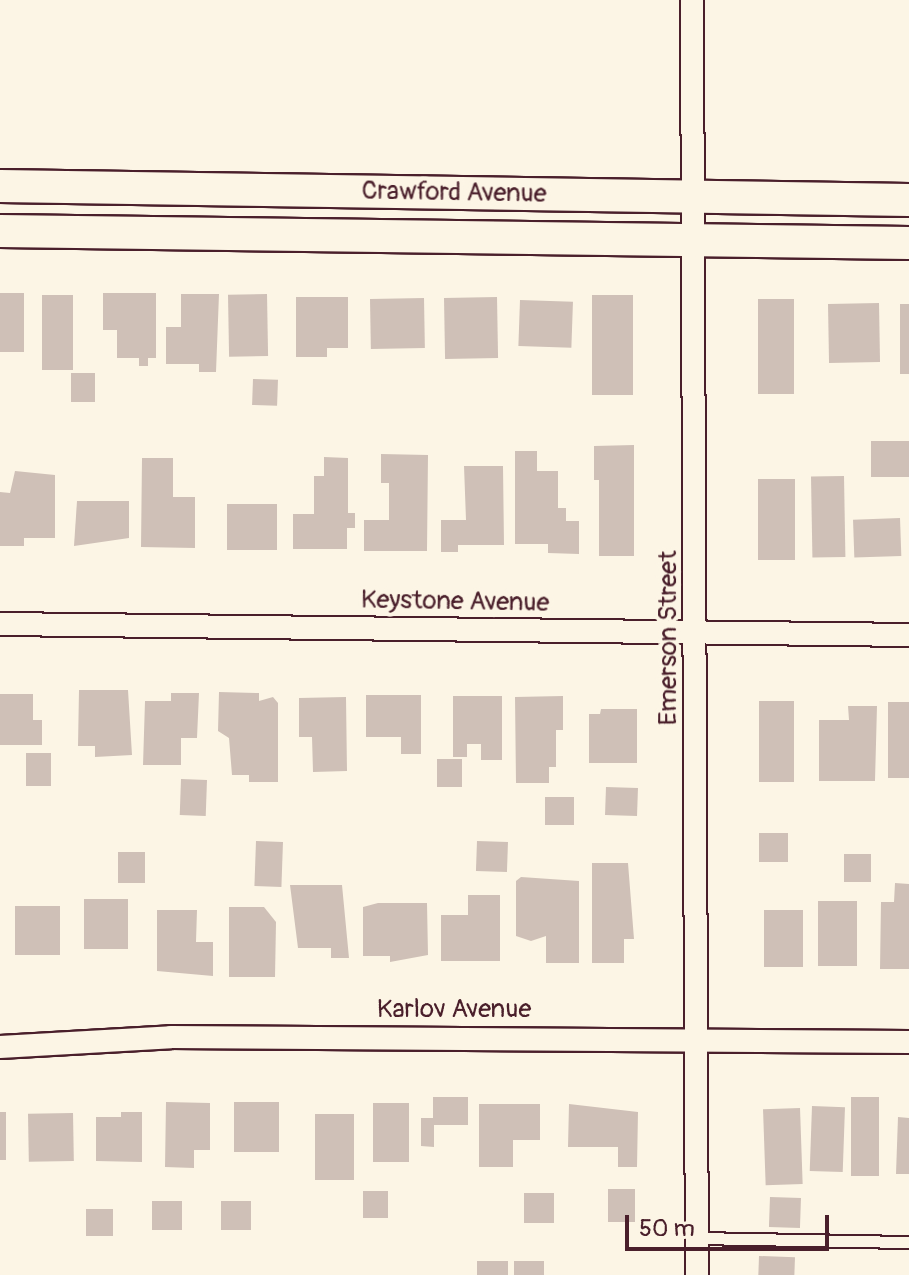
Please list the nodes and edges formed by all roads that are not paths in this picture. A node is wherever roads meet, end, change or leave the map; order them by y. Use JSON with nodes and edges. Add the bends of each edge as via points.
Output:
{"nodes":[{"id":1,"x":692,"y":0,"type":"edge"},
{"id":2,"x":0,"y":186,"type":"edge"},
{"id":3,"x":693,"y":197,"type":"junction"},
{"id":4,"x":909,"y":200,"type":"edge"},
{"id":5,"x":0,"y":231,"type":"edge"},
{"id":6,"x":694,"y":240,"type":"junction"},
{"id":7,"x":909,"y":243,"type":"edge"},
{"id":8,"x":0,"y":624,"type":"edge"},
{"id":9,"x":697,"y":632,"type":"junction"},
{"id":10,"x":909,"y":635,"type":"edge"},
{"id":11,"x":696,"y":1038,"type":"junction"},
{"id":12,"x":909,"y":1042,"type":"edge"},
{"id":13,"x":0,"y":1047,"type":"edge"},
{"id":14,"x":697,"y":1238,"type":"junction"},
{"id":15,"x":909,"y":1242,"type":"edge"},
{"id":16,"x":697,"y":1275,"type":"edge"}],
"edges":[{"from":1,"to":3,"type":"street","name":"Emerson Street"},
{"from":2,"to":3,"type":"main road","name":"Crawford Avenue"},
{"from":3,"to":4,"type":"main road","name":"Crawford Avenue"},
{"from":3,"to":6,"type":"street","name":"Emerson Street"},
{"from":5,"to":6,"type":"main road","name":"Crawford Avenue"},
{"from":6,"to":7,"type":"main road","name":"Crawford Avenue"},
{"from":6,"to":9,"type":"street","name":"Emerson Street"},
{"from":8,"to":9,"type":"street","name":"Keystone Avenue"},
{"from":9,"to":10,"type":"street","name":"Keystone Avenue"},
{"from":9,"to":11,"type":"street","name":"Emerson Street"},
{"from":11,"to":12,"type":"street","name":"Karlov Avenue"},
{"from":11,"to":13,"type":"street","name":"Karlov Avenue","via":[[171,1037]]},
{"from":11,"to":14,"type":"street","name":"Emerson Street"},
{"from":14,"to":15,"type":"lane"},
{"from":14,"to":16,"type":"street","name":"Emerson Street"}]}
